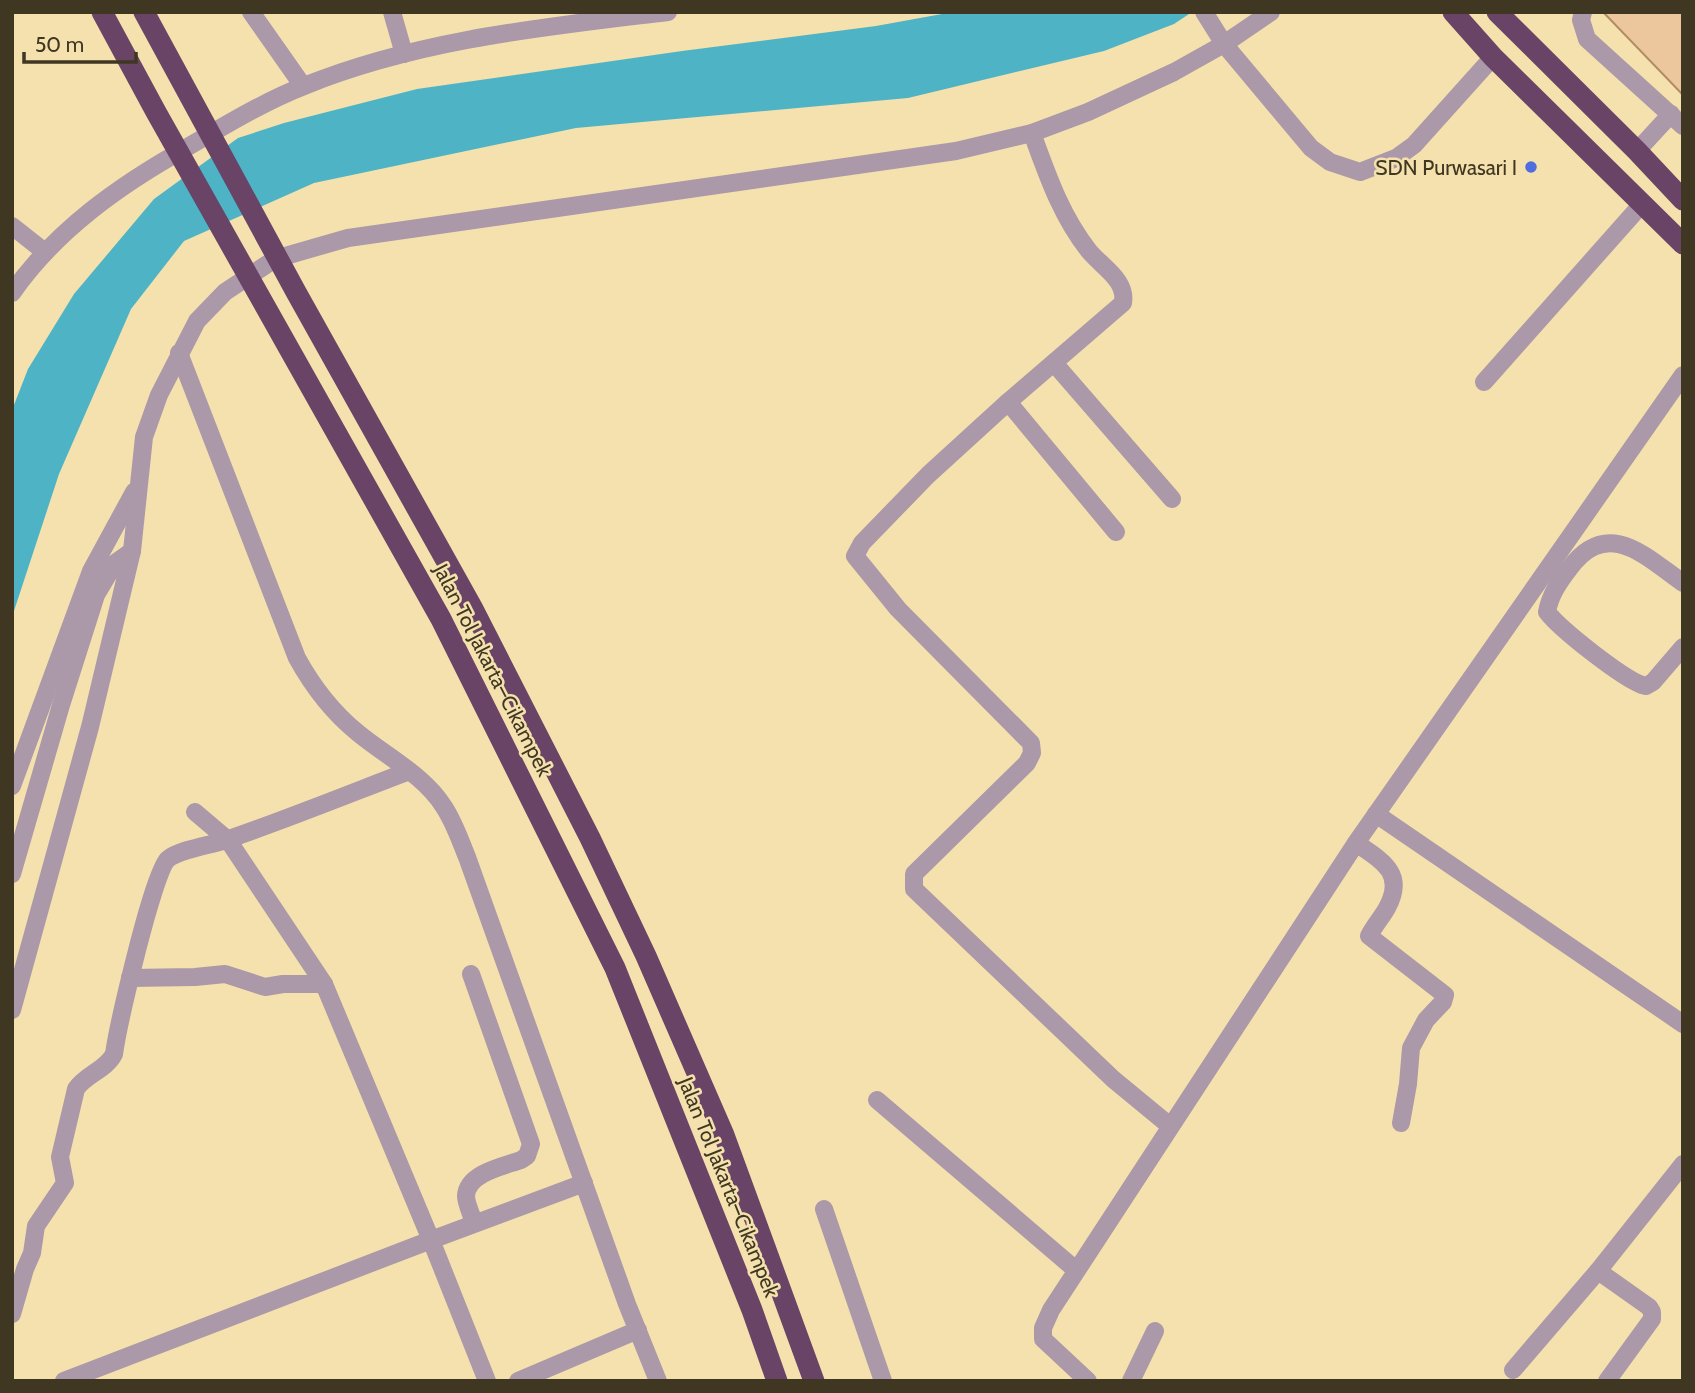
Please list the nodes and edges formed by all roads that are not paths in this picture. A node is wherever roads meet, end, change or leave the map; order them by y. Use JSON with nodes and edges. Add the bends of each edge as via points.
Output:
{"nodes":[{"id":1,"x":92,"y":12,"type":"edge"},
{"id":2,"x":102,"y":12,"type":"edge"},
{"id":3,"x":144,"y":12,"type":"edge"},
{"id":4,"x":251,"y":12,"type":"edge"},
{"id":5,"x":392,"y":12,"type":"edge"},
{"id":6,"x":668,"y":12,"type":"edge"},
{"id":7,"x":1271,"y":12,"type":"edge"},
{"id":8,"x":1453,"y":12,"type":"edge"},
{"id":9,"x":1497,"y":12,"type":"edge"},
{"id":10,"x":1583,"y":12,"type":"edge"},
{"id":11,"x":564,"y":18,"type":"edge"},
{"id":12,"x":1209,"y":20,"type":"edge"},
{"id":13,"x":1224,"y":44,"type":"junction"},
{"id":14,"x":122,"y":49,"type":"junction"},
{"id":15,"x":404,"y":54,"type":"junction"},
{"id":16,"x":1493,"y":57,"type":"junction"},
{"id":17,"x":303,"y":86,"type":"junction"},
{"id":18,"x":1677,"y":120,"type":"edge"},
{"id":19,"x":1032,"y":133,"type":"junction"},
{"id":20,"x":1637,"y":151,"type":"junction"},
{"id":21,"x":1683,"y":200,"type":"edge"},
{"id":22,"x":1643,"y":204,"type":"junction"},
{"id":23,"x":12,"y":226,"type":"edge"},
{"id":24,"x":1683,"y":244,"type":"edge"},
{"id":25,"x":45,"y":252,"type":"junction"},
{"id":26,"x":12,"y":293,"type":"edge"},
{"id":27,"x":179,"y":353,"type":"junction"},
{"id":28,"x":1054,"y":363,"type":"junction"},
{"id":29,"x":1683,"y":375,"type":"edge"},
{"id":30,"x":1485,"y":382,"type":"dead end"},
{"id":31,"x":1008,"y":402,"type":"junction"},
{"id":32,"x":139,"y":483,"type":"junction"},
{"id":33,"x":1172,"y":499,"type":"dead end"},
{"id":34,"x":1116,"y":532,"type":"dead end"},
{"id":35,"x":132,"y":551,"type":"junction"},
{"id":36,"x":1681,"y":578,"type":"edge"},
{"id":37,"x":1683,"y":647,"type":"edge"},
{"id":38,"x":409,"y":771,"type":"junction"},
{"id":39,"x":12,"y":786,"type":"edge"},
{"id":40,"x":195,"y":812,"type":"dead end"},
{"id":41,"x":1376,"y":814,"type":"junction"},
{"id":42,"x":228,"y":839,"type":"junction"},
{"id":43,"x":1356,"y":843,"type":"junction"},
{"id":44,"x":12,"y":874,"type":"edge"},
{"id":45,"x":471,"y":974,"type":"dead end"},
{"id":46,"x":130,"y":978,"type":"junction"},
{"id":47,"x":324,"y":984,"type":"junction"},
{"id":48,"x":12,"y":1010,"type":"edge"},
{"id":49,"x":1683,"y":1024,"type":"edge"},
{"id":50,"x":877,"y":1100,"type":"dead end"},
{"id":51,"x":1401,"y":1123,"type":"dead end"},
{"id":52,"x":1170,"y":1126,"type":"junction"},
{"id":53,"x":1680,"y":1173,"type":"edge"},
{"id":54,"x":584,"y":1183,"type":"junction"},
{"id":55,"x":824,"y":1209,"type":"dead end"},
{"id":56,"x":474,"y":1223,"type":"junction"},
{"id":57,"x":431,"y":1240,"type":"junction"},
{"id":58,"x":1076,"y":1270,"type":"junction"},
{"id":59,"x":1598,"y":1271,"type":"junction"},
{"id":60,"x":12,"y":1314,"type":"edge"},
{"id":61,"x":638,"y":1330,"type":"junction"},
{"id":62,"x":1155,"y":1331,"type":"dead end"},
{"id":63,"x":1513,"y":1370,"type":"dead end"},
{"id":64,"x":64,"y":1381,"type":"edge"},
{"id":65,"x":487,"y":1381,"type":"edge"},
{"id":66,"x":518,"y":1381,"type":"edge"},
{"id":67,"x":658,"y":1381,"type":"edge"},
{"id":68,"x":777,"y":1381,"type":"edge"},
{"id":69,"x":814,"y":1381,"type":"edge"},
{"id":70,"x":883,"y":1381,"type":"edge"},
{"id":71,"x":1088,"y":1381,"type":"edge"},
{"id":72,"x":1131,"y":1381,"type":"edge"},
{"id":73,"x":1607,"y":1381,"type":"edge"}],
"edges":[{"from":1,"to":14,"type":"highway"},
{"from":2,"to":14,"type":"highway","name":"Jalan Tol Jakarta–Cikampek"},
{"from":3,"to":69,"type":"highway","name":"Jalan Tol Jakarta–Cikampek","via":[[472,607],[590,838],[724,1135]]},
{"from":4,"to":17,"type":"street"},
{"from":5,"to":15,"type":"street"},
{"from":6,"to":11,"type":"street"},
{"from":7,"to":13,"type":"street"},
{"from":8,"to":16,"type":"highway"},
{"from":9,"to":20,"type":"highway"},
{"from":10,"to":18,"type":"street","via":[[1587,39]]},
{"from":11,"to":15,"type":"street"},
{"from":12,"to":13,"type":"street"},
{"from":13,"to":16,"type":"street","via":[[1311,148],[1330,162],[1360,172],[1396,158],[1413,145]]},
{"from":13,"to":19,"type":"street","via":[[1162,77]]},
{"from":14,"to":68,"type":"highway","name":"Jalan Tol Jakarta–Cikampek","via":[[441,619],[615,968]]},
{"from":15,"to":17,"type":"street"},
{"from":16,"to":22,"type":"highway"},
{"from":17,"to":25,"type":"street","via":[[145,171],[97,205]]},
{"from":18,"to":20,"type":"street"},
{"from":19,"to":27,"type":"street","via":[[956,151],[362,236],[308,248],[275,259],[225,292],[197,321]]},
{"from":19,"to":28,"type":"street","via":[[1055,194],[1073,226],[1125,294],[1117,309]]},
{"from":20,"to":21,"type":"highway"},
{"from":22,"to":24,"type":"highway"},
{"from":22,"to":30,"type":"street"},
{"from":23,"to":25,"type":"street"},
{"from":25,"to":26,"type":"street"},
{"from":27,"to":32,"type":"street","via":[[144,437]]},
{"from":27,"to":38,"type":"street","via":[[306,676],[334,712]]},
{"from":28,"to":31,"type":"street"},
{"from":28,"to":33,"type":"street"},
{"from":29,"to":41,"type":"street"},
{"from":31,"to":34,"type":"street"},
{"from":31,"to":52,"type":"street","via":[[928,475],[855,553],[856,561],[898,609],[1031,743],[1027,763],[914,874],[914,890],[1113,1079]]},
{"from":32,"to":35,"type":"street"},
{"from":32,"to":39,"type":"street","via":[[91,571]]},
{"from":35,"to":44,"type":"street","via":[[115,563],[96,595]]},
{"from":35,"to":48,"type":"street","via":[[90,727]]},
{"from":36,"to":37,"type":"street","via":[[1639,552],[1613,542],[1598,544],[1586,550],[1567,572],[1547,612],[1556,624],[1642,685],[1653,682]]},
{"from":38,"to":42,"type":"street"},
{"from":38,"to":54,"type":"street","via":[[444,806],[457,834]]},
{"from":40,"to":42,"type":"street"},
{"from":41,"to":43,"type":"street"},
{"from":41,"to":49,"type":"street"},
{"from":42,"to":46,"type":"street","via":[[166,861]]},
{"from":42,"to":47,"type":"street"},
{"from":43,"to":51,"type":"street","via":[[1387,864],[1394,884],[1371,938],[1445,995],[1411,1048]]},
{"from":43,"to":52,"type":"street"},
{"from":45,"to":56,"type":"street","via":[[531,1144],[527,1156],[470,1184],[466,1199]]},
{"from":46,"to":47,"type":"street","via":[[225,974],[265,987]]},
{"from":46,"to":60,"type":"street","via":[[112,1058],[76,1089],[60,1157],[65,1183],[36,1226]]},
{"from":47,"to":57,"type":"street"},
{"from":50,"to":58,"type":"street"},
{"from":52,"to":58,"type":"street"},
{"from":53,"to":59,"type":"street"},
{"from":54,"to":56,"type":"street"},
{"from":54,"to":61,"type":"street"},
{"from":55,"to":70,"type":"street"},
{"from":56,"to":57,"type":"street"},
{"from":57,"to":64,"type":"street"},
{"from":57,"to":65,"type":"street"},
{"from":58,"to":71,"type":"street","via":[[1051,1310],[1043,1339]]},
{"from":59,"to":63,"type":"street"},
{"from":59,"to":73,"type":"street","via":[[1652,1312],[1652,1319]]},
{"from":61,"to":66,"type":"street"},
{"from":61,"to":67,"type":"street"},
{"from":62,"to":72,"type":"street"}]}
